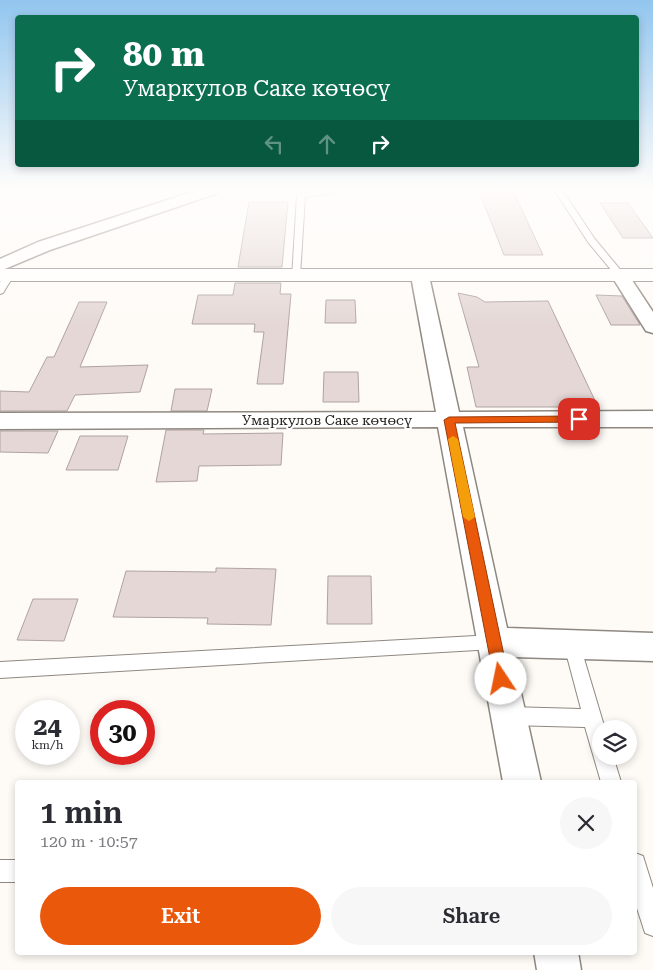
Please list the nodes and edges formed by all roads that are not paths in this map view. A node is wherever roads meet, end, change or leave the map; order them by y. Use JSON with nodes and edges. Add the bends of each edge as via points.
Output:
{"nodes":[{"id":1,"x":73,"y":236,"type":"edge"},
{"id":2,"x":298,"y":236,"type":"edge"},
{"id":3,"x":589,"y":236,"type":"edge"},
{"id":4,"x":620,"y":275,"type":"junction"},
{"id":5,"x":653,"y":275,"type":"edge"},
{"id":6,"x":295,"y":276,"type":"junction"},
{"id":7,"x":420,"y":276,"type":"junction"},
{"id":8,"x":2,"y":277,"type":"edge"},
{"id":9,"x":653,"y":328,"type":"edge"},
{"id":10,"x":653,"y":419,"type":"edge"},
{"id":11,"x":449,"y":420,"type":"junction"},
{"id":12,"x":0,"y":421,"type":"edge"},
{"id":13,"x":494,"y":642,"type":"junction"},
{"id":14,"x":572,"y":644,"type":"junction"},
{"id":15,"x":653,"y":647,"type":"edge"},
{"id":16,"x":0,"y":670,"type":"edge"},
{"id":17,"x":509,"y":716,"type":"junction"},
{"id":18,"x":592,"y":718,"type":"joint"},
{"id":19,"x":606,"y":765,"type":"edge"},
{"id":20,"x":522,"y":780,"type":"edge"},
{"id":21,"x":610,"y":780,"type":"edge"},
{"id":22,"x":0,"y":871,"type":"edge"},
{"id":23,"x":15,"y":871,"type":"edge"},
{"id":24,"x":637,"y":871,"type":"edge"},
{"id":25,"x":653,"y":925,"type":"edge"},
{"id":26,"x":557,"y":955,"type":"edge"},
{"id":27,"x":560,"y":970,"type":"edge"}],
"edges":[{"from":1,"to":8,"type":"street","via":[[44,246]]},
{"from":2,"to":6,"type":"lane"},
{"from":3,"to":4,"type":"lane"},
{"from":4,"to":5,"type":"main road"},
{"from":4,"to":7,"type":"main road"},
{"from":4,"to":9,"type":"street"},
{"from":6,"to":7,"type":"main road"},
{"from":6,"to":8,"type":"main road"},
{"from":7,"to":11,"type":"street"},
{"from":10,"to":11,"type":"street","name":"Умаркулов Саке көчөсү"},
{"from":11,"to":12,"type":"street","name":"Умаркулов Саке көчөсү"},
{"from":11,"to":13,"type":"street"},
{"from":13,"to":14,"type":"street"},
{"from":13,"to":16,"type":"lane"},
{"from":13,"to":17,"type":"street"},
{"from":14,"to":15,"type":"street"},
{"from":14,"to":18,"type":"lane"},
{"from":17,"to":18,"type":"lane"},
{"from":17,"to":20,"type":"street"},
{"from":19,"to":21,"type":"lane"},
{"from":22,"to":23,"type":"lane"},
{"from":24,"to":25,"type":"lane"},
{"from":26,"to":27,"type":"street"}]}
